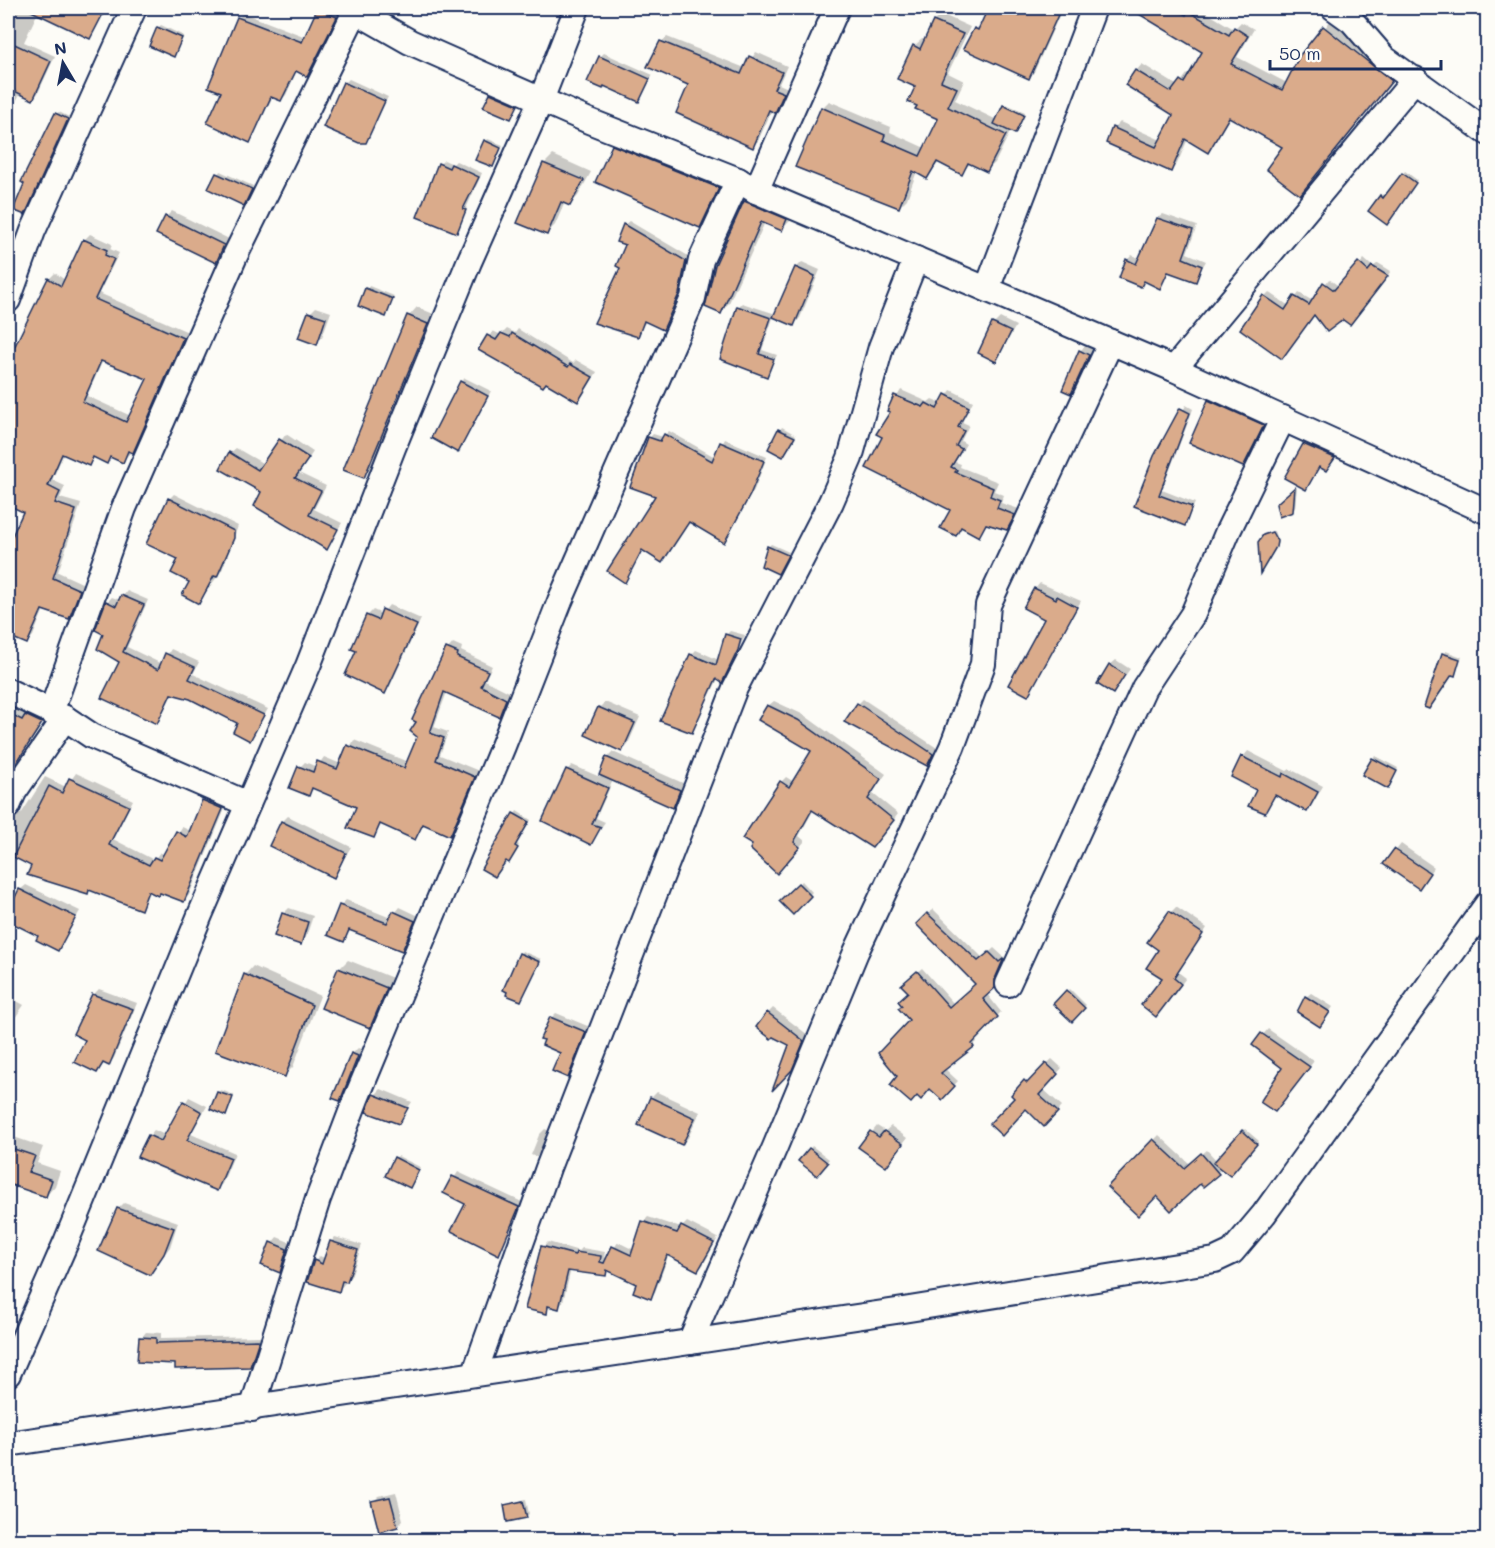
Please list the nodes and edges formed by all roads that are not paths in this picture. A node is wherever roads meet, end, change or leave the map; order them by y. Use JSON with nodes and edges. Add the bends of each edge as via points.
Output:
{"nodes":[{"id":1,"x":134,"y":8,"type":"edge"},
{"id":2,"x":577,"y":8,"type":"edge"},
{"id":3,"x":837,"y":8,"type":"edge"},
{"id":4,"x":1094,"y":8,"type":"edge"},
{"id":5,"x":353,"y":9,"type":"edge"},
{"id":6,"x":1348,"y":12,"type":"edge"},
{"id":7,"x":1415,"y":80,"type":"junction"},
{"id":8,"x":541,"y":100,"type":"junction"},
{"id":9,"x":1488,"y":133,"type":"edge"},
{"id":10,"x":747,"y":185,"type":"junction"},
{"id":11,"x":916,"y":259,"type":"junction"},
{"id":12,"x":987,"y":289,"type":"junction"},
{"id":13,"x":8,"y":300,"type":"edge"},
{"id":14,"x":1111,"y":342,"type":"junction"},
{"id":15,"x":1174,"y":369,"type":"junction"},
{"id":16,"x":1283,"y":418,"type":"junction"},
{"id":17,"x":1488,"y":512,"type":"edge"},
{"id":18,"x":8,"y":691,"type":"edge"},
{"id":19,"x":58,"y":715,"type":"junction"},
{"id":20,"x":248,"y":804,"type":"junction"},
{"id":21,"x":8,"y":806,"type":"edge"},
{"id":22,"x":1488,"y":903,"type":"edge"},
{"id":23,"x":1008,"y":984,"type":"dead end"},
{"id":24,"x":690,"y":1342,"type":"junction"},
{"id":25,"x":475,"y":1372,"type":"junction"},
{"id":26,"x":8,"y":1374,"type":"edge"},
{"id":27,"x":252,"y":1409,"type":"junction"},
{"id":28,"x":8,"y":1444,"type":"edge"}],
"edges":[{"from":1,"to":13,"type":"street","via":[[33,231]]},
{"from":2,"to":8,"type":"street"},
{"from":3,"to":10,"type":"street"},
{"from":4,"to":12,"type":"street"},
{"from":5,"to":8,"type":"street","via":[[410,42]]},
{"from":5,"to":19,"type":"street","via":[[235,256],[124,508]]},
{"from":6,"to":7,"type":"street","via":[[1384,58]]},
{"from":7,"to":9,"type":"street"},
{"from":7,"to":15,"type":"street"},
{"from":8,"to":10,"type":"street"},
{"from":8,"to":20,"type":"street","via":[[469,262],[308,666]]},
{"from":10,"to":11,"type":"street"},
{"from":10,"to":27,"type":"street","via":[[701,260],[693,298],[560,601],[352,1110],[318,1198]]},
{"from":11,"to":12,"type":"street"},
{"from":11,"to":25,"type":"street","via":[[881,347],[850,458],[735,688],[548,1168]]},
{"from":12,"to":14,"type":"street"},
{"from":14,"to":15,"type":"street"},
{"from":14,"to":24,"type":"street","via":[[987,605],[982,664],[952,747],[855,952]]},
{"from":15,"to":16,"type":"street"},
{"from":16,"to":17,"type":"street"},
{"from":16,"to":23,"type":"street","via":[[1192,614],[1144,688]]},
{"from":18,"to":19,"type":"street"},
{"from":19,"to":20,"type":"street","via":[[92,736]]},
{"from":19,"to":21,"type":"street"},
{"from":20,"to":26,"type":"street"},
{"from":22,"to":24,"type":"street","via":[[1299,1167],[1248,1235],[1227,1255],[1177,1268]]},
{"from":24,"to":25,"type":"street"},
{"from":25,"to":27,"type":"street"},
{"from":27,"to":28,"type":"street"}]}
